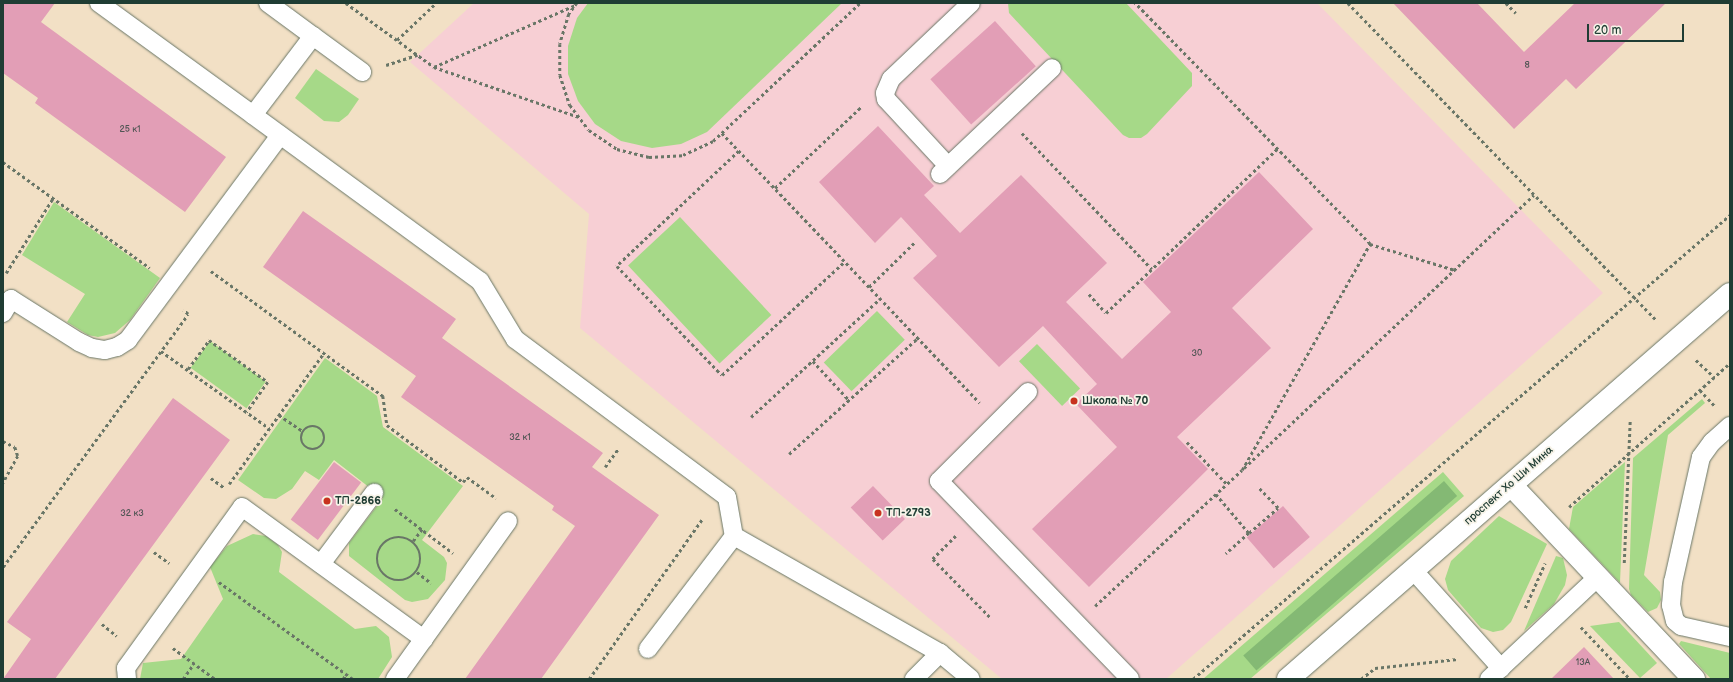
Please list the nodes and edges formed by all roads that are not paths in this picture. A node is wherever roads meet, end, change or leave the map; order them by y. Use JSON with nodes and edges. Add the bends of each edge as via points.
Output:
{"nodes":[{"id":1,"x":99,"y":3,"type":"edge"},
{"id":2,"x":268,"y":3,"type":"edge"},
{"id":3,"x":971,"y":3,"type":"edge"},
{"id":4,"x":312,"y":36,"type":"junction"},
{"id":5,"x":1052,"y":68,"type":"dead end"},
{"id":6,"x":362,"y":72,"type":"road end"},
{"id":7,"x":253,"y":115,"type":"junction"},
{"id":8,"x":280,"y":135,"type":"junction"},
{"id":9,"x":1730,"y":294,"type":"edge"},
{"id":10,"x":3,"y":313,"type":"edge"},
{"id":11,"x":1028,"y":392,"type":"dead end"},
{"id":12,"x":1726,"y":435,"type":"edge"},
{"id":13,"x":1511,"y":485,"type":"junction"},
{"id":14,"x":374,"y":493,"type":"road end"},
{"id":15,"x":508,"y":521,"type":"dead end"},
{"id":16,"x":734,"y":536,"type":"junction"},
{"id":17,"x":321,"y":564,"type":"junction"},
{"id":18,"x":1413,"y":570,"type":"junction"},
{"id":19,"x":1598,"y":577,"type":"junction"},
{"id":20,"x":1675,"y":621,"type":"junction"},
{"id":21,"x":1730,"y":637,"type":"edge"},
{"id":22,"x":1656,"y":638,"type":"junction"},
{"id":23,"x":424,"y":639,"type":"junction"},
{"id":24,"x":648,"y":649,"type":"dead end"},
{"id":25,"x":940,"y":653,"type":"junction"},
{"id":26,"x":1495,"y":674,"type":"edge"},
{"id":27,"x":127,"y":679,"type":"edge"},
{"id":28,"x":395,"y":679,"type":"edge"},
{"id":29,"x":914,"y":679,"type":"edge"},
{"id":30,"x":971,"y":679,"type":"edge"},
{"id":31,"x":1130,"y":679,"type":"edge"},
{"id":32,"x":1288,"y":679,"type":"edge"},
{"id":33,"x":1694,"y":679,"type":"edge"}],
"edges":[{"from":1,"to":7,"type":"lane"},
{"from":2,"to":4,"type":"lane"},
{"from":3,"to":5,"type":"lane","via":[[887,85],[886,99],[944,170]]},
{"from":4,"to":6,"type":"lane"},
{"from":4,"to":7,"type":"lane"},
{"from":7,"to":8,"type":"lane"},
{"from":8,"to":10,"type":"lane","via":[[172,283],[128,340],[117,348],[105,350],[79,342],[11,299]]},
{"from":8,"to":16,"type":"lane","via":[[480,280],[515,339],[726,497]]},
{"from":9,"to":13,"type":"street","name":"проспект Хо Ши Мина"},
{"from":11,"to":31,"type":"lane","via":[[939,481]]},
{"from":12,"to":20,"type":"lane","via":[[1701,457],[1673,582],[1671,605]]},
{"from":13,"to":18,"type":"street","name":"проспект Хо Ши Мина"},
{"from":13,"to":19,"type":"street"},
{"from":14,"to":17,"type":"lane"},
{"from":15,"to":23,"type":"lane"},
{"from":16,"to":24,"type":"lane"},
{"from":16,"to":25,"type":"lane"},
{"from":17,"to":23,"type":"lane"},
{"from":17,"to":27,"type":"lane","via":[[242,507],[126,668]]},
{"from":18,"to":26,"type":"lane","via":[[1489,655]]},
{"from":18,"to":32,"type":"street","name":"проспект Хо Ши Мина"},
{"from":19,"to":22,"type":"street"},
{"from":19,"to":26,"type":"lane"},
{"from":20,"to":21,"type":"lane","via":[[1681,626]]},
{"from":20,"to":22,"type":"lane"},
{"from":22,"to":33,"type":"street"},
{"from":23,"to":28,"type":"lane"},
{"from":25,"to":29,"type":"lane"},
{"from":25,"to":30,"type":"lane"}]}
